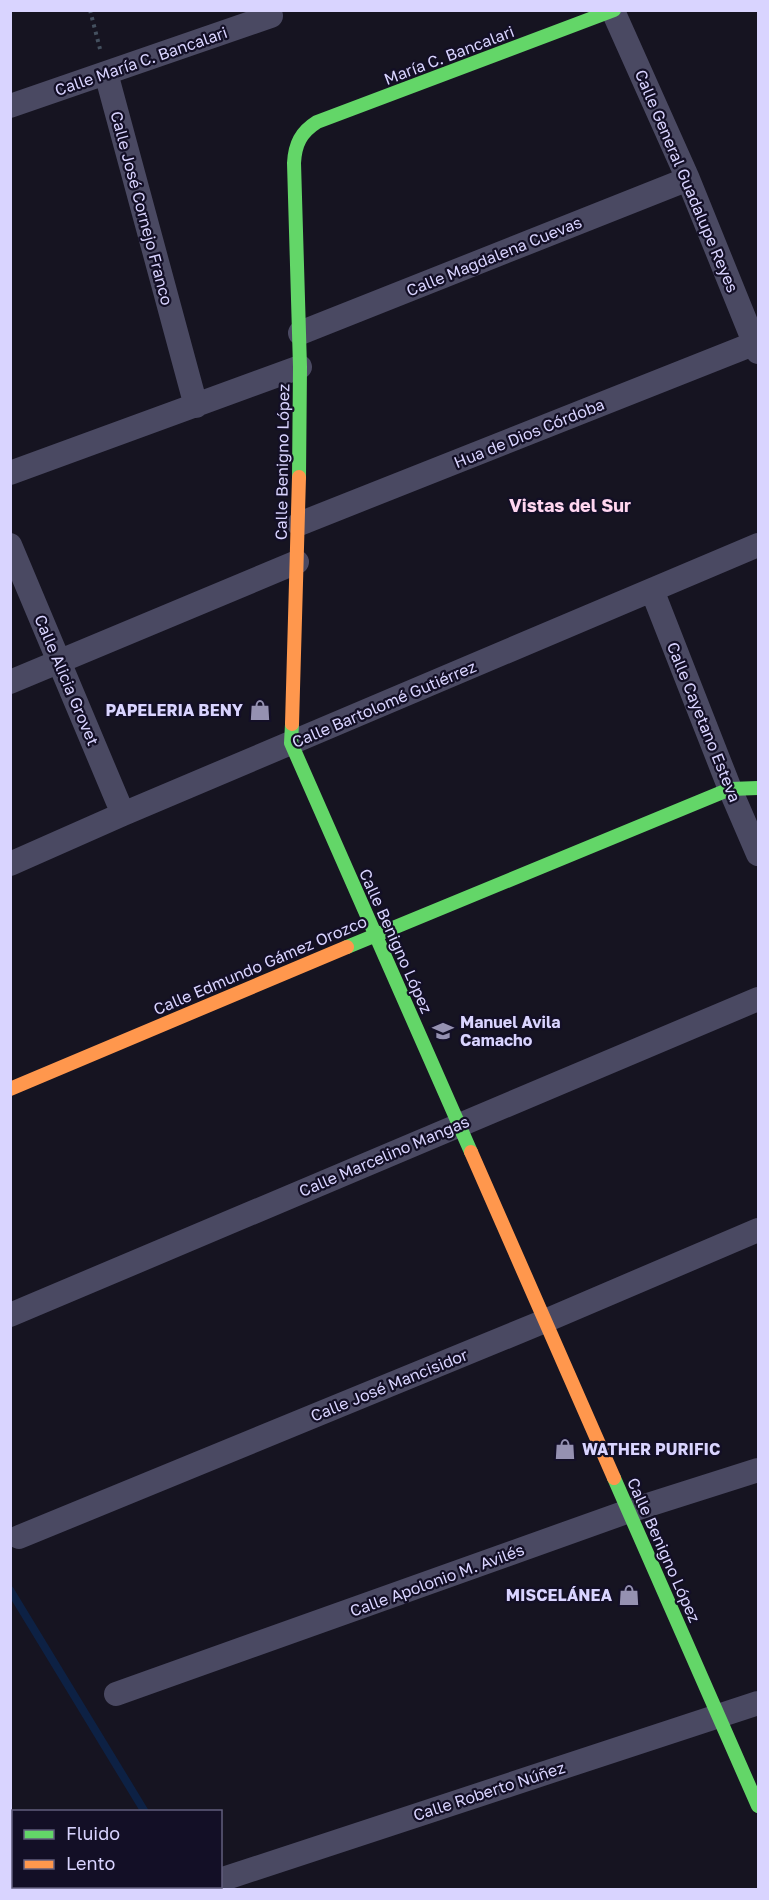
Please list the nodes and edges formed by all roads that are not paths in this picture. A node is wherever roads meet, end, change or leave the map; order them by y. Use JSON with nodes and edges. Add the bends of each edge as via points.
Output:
{"nodes":[{"id":1,"x":614,"y":11,"type":"edge"},
{"id":2,"x":271,"y":16,"type":"dead end"},
{"id":3,"x":106,"y":73,"type":"junction"},
{"id":4,"x":10,"y":106,"type":"edge"},
{"id":5,"x":298,"y":137,"type":"joint"},
{"id":6,"x":688,"y":179,"type":"junction"},
{"id":7,"x":300,"y":333,"type":"junction"},
{"id":8,"x":757,"y":346,"type":"edge"},
{"id":9,"x":300,"y":368,"type":"junction"},
{"id":10,"x":196,"y":406,"type":"junction"},
{"id":11,"x":10,"y":473,"type":"edge"},
{"id":12,"x":299,"y":524,"type":"junction"},
{"id":13,"x":759,"y":544,"type":"edge"},
{"id":14,"x":10,"y":545,"type":"edge"},
{"id":15,"x":297,"y":561,"type":"junction"},
{"id":16,"x":652,"y":590,"type":"junction"},
{"id":17,"x":59,"y":661,"type":"junction"},
{"id":18,"x":10,"y":682,"type":"edge"},
{"id":19,"x":291,"y":743,"type":"junction"},
{"id":20,"x":759,"y":788,"type":"edge"},
{"id":21,"x":730,"y":789,"type":"junction"},
{"id":22,"x":123,"y":814,"type":"junction"},
{"id":23,"x":759,"y":854,"type":"edge"},
{"id":24,"x":10,"y":864,"type":"edge"},
{"id":25,"x":375,"y":935,"type":"junction"},
{"id":26,"x":759,"y":999,"type":"edge"},
{"id":27,"x":10,"y":1089,"type":"edge"},
{"id":28,"x":459,"y":1124,"type":"junction"},
{"id":29,"x":759,"y":1230,"type":"edge"},
{"id":30,"x":10,"y":1315,"type":"edge"},
{"id":31,"x":545,"y":1321,"type":"junction"},
{"id":32,"x":759,"y":1470,"type":"edge"},
{"id":33,"x":629,"y":1511,"type":"junction"},
{"id":34,"x":19,"y":1537,"type":"dead end"},
{"id":35,"x":116,"y":1694,"type":"dead end"},
{"id":36,"x":759,"y":1702,"type":"edge"},
{"id":37,"x":719,"y":1715,"type":"junction"},
{"id":38,"x":759,"y":1806,"type":"edge"},
{"id":39,"x":222,"y":1879,"type":"edge"}],
"edges":[{"from":1,"to":5,"type":"street","name":"María C. Bancalari","via":[[317,122]]},
{"from":1,"to":6,"type":"street","name":"Calle General Guadalupe Reyes"},
{"from":2,"to":3,"type":"street","name":"Calle María C. Bancalari"},
{"from":3,"to":4,"type":"street","name":"Calle María C. Bancalari"},
{"from":3,"to":10,"type":"street","name":"Calle José Cornejo Franco"},
{"from":5,"to":7,"type":"street","name":"Calle Benigno López","via":[[294,163]]},
{"from":6,"to":7,"type":"street","name":"Calle Magdalena Cuevas"},
{"from":6,"to":8,"type":"street","name":"Calle General Guadalupe Reyes"},
{"from":7,"to":9,"type":"street","name":"Calle Benigno López"},
{"from":8,"to":12,"type":"street","name":"Hua de Dios Córdoba"},
{"from":9,"to":10,"type":"street"},
{"from":9,"to":12,"type":"street","name":"Calle Benigno López"},
{"from":10,"to":11,"type":"street"},
{"from":12,"to":15,"type":"street","name":"Calle Benigno López"},
{"from":13,"to":16,"type":"street","name":"Calle Bartolomé Gutiérrez"},
{"from":14,"to":17,"type":"street","name":"Calle Alicia Grovet"},
{"from":15,"to":17,"type":"street"},
{"from":15,"to":19,"type":"street","name":"Calle Benigno López"},
{"from":16,"to":19,"type":"street","name":"Calle Bartolomé Gutiérrez"},
{"from":16,"to":21,"type":"street","name":"Calle Cayetano Esteva"},
{"from":17,"to":18,"type":"street"},
{"from":17,"to":22,"type":"street","name":"Calle Alicia Grovet"},
{"from":19,"to":22,"type":"street","name":"Calle Bartolomé Gutiérrez"},
{"from":19,"to":25,"type":"street","name":"Calle Benigno López"},
{"from":20,"to":21,"type":"street","name":"Calle Edmundo Gámez Orozco"},
{"from":21,"to":23,"type":"street","name":"Calle Cayetano Esteva"},
{"from":21,"to":25,"type":"street","name":"Calle Edmundo Gámez Orozco"},
{"from":22,"to":24,"type":"street","name":"Calle Bartolomé Gutiérrez"},
{"from":25,"to":27,"type":"street","name":"Calle Edmundo Gámez Orozco"},
{"from":25,"to":28,"type":"street","name":"Calle Benigno López"},
{"from":26,"to":28,"type":"street","name":"Calle Marcelino Mangas"},
{"from":28,"to":30,"type":"street","name":"Calle Marcelino Mangas"},
{"from":28,"to":31,"type":"street","name":"Calle Benigno López"},
{"from":29,"to":31,"type":"street","name":"Calle José Mancisidor"},
{"from":31,"to":33,"type":"street","name":"Calle Benigno López"},
{"from":31,"to":34,"type":"street","name":"Calle José Mancisidor"},
{"from":32,"to":33,"type":"street","name":"Calle Apolonio M. Avilés"},
{"from":33,"to":35,"type":"street","name":"Calle Apolonio M. Avilés"},
{"from":33,"to":37,"type":"street","name":"Calle Benigno López"},
{"from":36,"to":37,"type":"street","name":"Calle Roberto Núñez"},
{"from":37,"to":38,"type":"street","name":"Calle Benigno López"},
{"from":37,"to":39,"type":"street","name":"Calle Roberto Núñez"}]}
